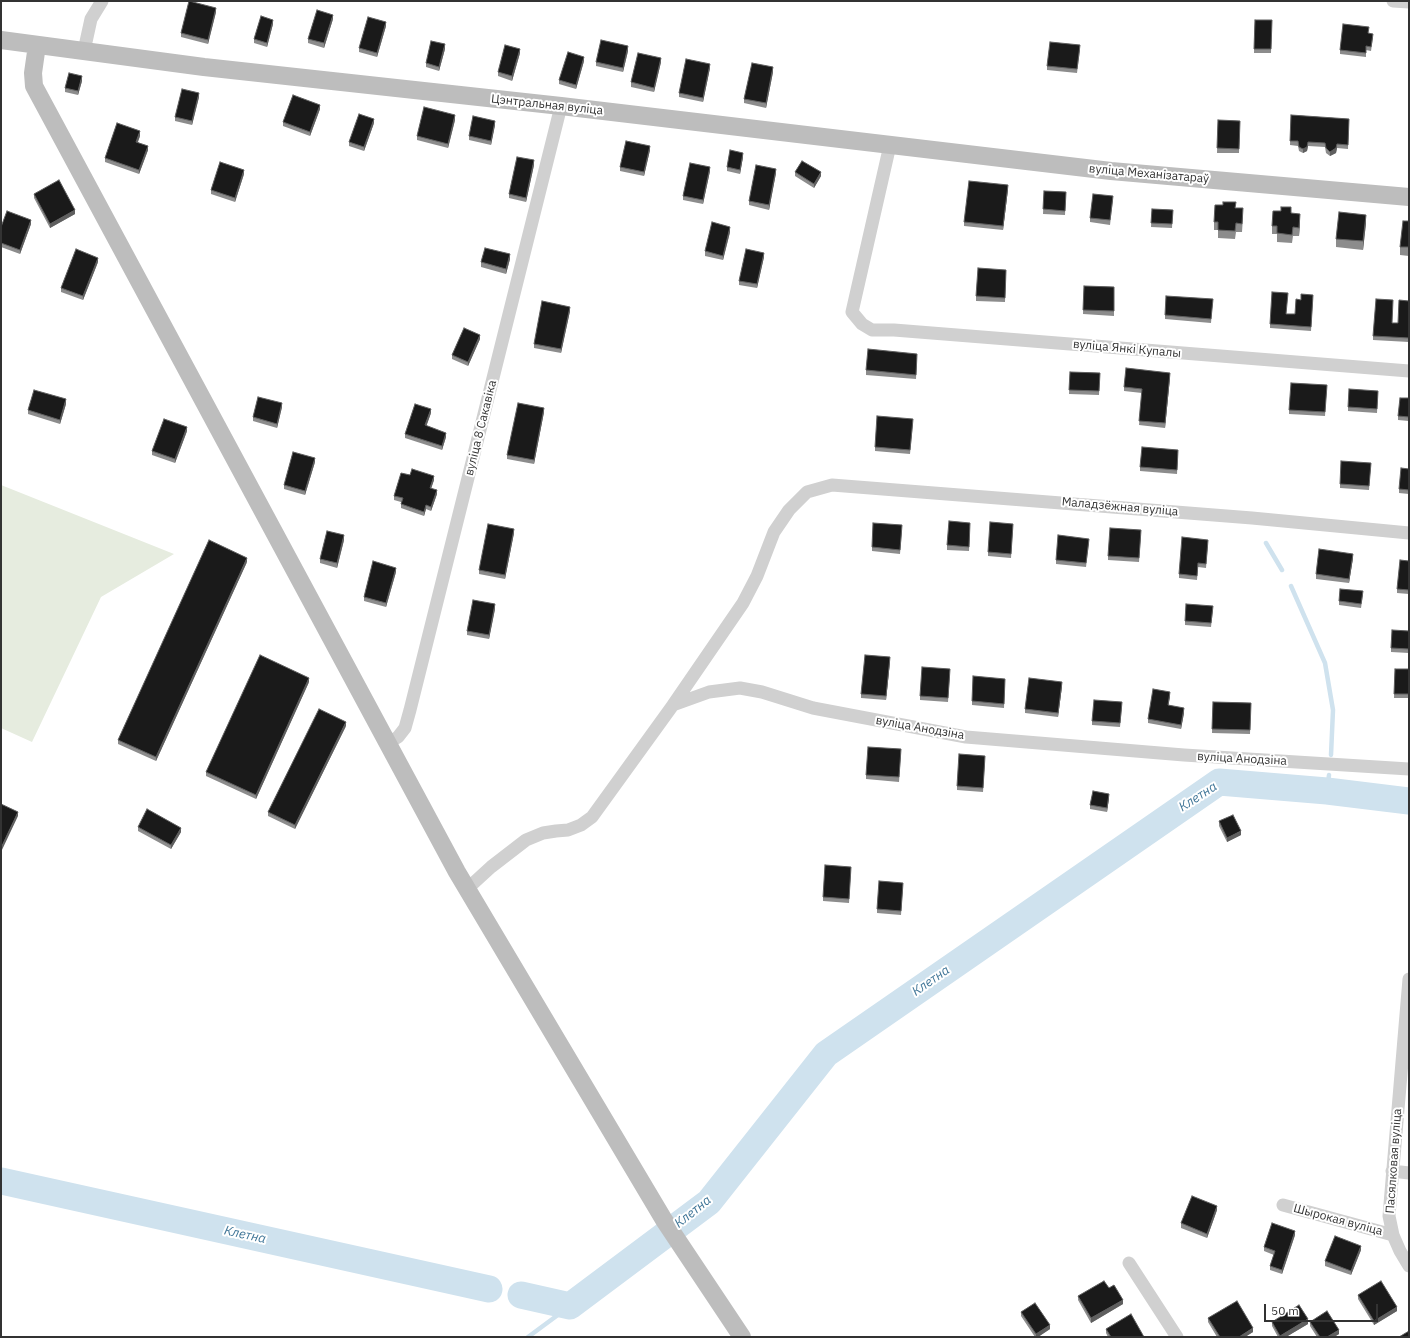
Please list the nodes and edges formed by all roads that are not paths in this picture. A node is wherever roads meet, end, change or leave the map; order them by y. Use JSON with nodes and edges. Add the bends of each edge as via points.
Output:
{"nodes":[{"id":1,"x":102,"y":1,"type":"edge"},
{"id":2,"x":1393,"y":1,"type":"edge"},
{"id":3,"x":1409,"y":2,"type":"edge"},
{"id":4,"x":1,"y":40,"type":"edge"},
{"id":5,"x":37,"y":45,"type":"junction"},
{"id":6,"x":84,"y":51,"type":"junction"},
{"id":7,"x":562,"y":106,"type":"junction"},
{"id":8,"x":890,"y":145,"type":"junction"},
{"id":9,"x":1409,"y":197,"type":"edge"},
{"id":10,"x":1409,"y":371,"type":"edge"},
{"id":11,"x":1409,"y":533,"type":"edge"},
{"id":12,"x":673,"y":705,"type":"junction"},
{"id":13,"x":388,"y":743,"type":"junction"},
{"id":14,"x":1409,"y":769,"type":"edge"},
{"id":15,"x":467,"y":889,"type":"junction"},
{"id":16,"x":1409,"y":979,"type":"edge"},
{"id":17,"x":1392,"y":1171,"type":"junction"},
{"id":18,"x":1409,"y":1174,"type":"edge"},
{"id":19,"x":1283,"y":1205,"type":"dead end"},
{"id":20,"x":1393,"y":1235,"type":"junction"},
{"id":21,"x":1129,"y":1263,"type":"dead end"},
{"id":22,"x":1409,"y":1266,"type":"edge"},
{"id":23,"x":742,"y":1337,"type":"edge"},
{"id":24,"x":1177,"y":1337,"type":"edge"}],
"edges":[{"from":1,"to":6,"type":"street","via":[[92,19]]},
{"from":2,"to":3,"type":"street"},
{"from":4,"to":5,"type":"street","name":"Цэнтральная вуліца"},
{"from":5,"to":6,"type":"street","name":"Цэнтральная вуліца"},
{"from":5,"to":13,"type":"street","via":[[34,86]]},
{"from":6,"to":7,"type":"street","name":"Цэнтральная вуліца","via":[[204,67]]},
{"from":7,"to":8,"type":"street","name":"Цэнтральная вуліца"},
{"from":7,"to":13,"type":"street","name":"вуліца 8 Сакавіка","via":[[410,710],[402,732]]},
{"from":8,"to":9,"type":"street","name":"вуліца Механізатараў","via":[[1111,171]]},
{"from":8,"to":10,"type":"street","name":"вуліца Янкі Купалы","via":[[852,312],[862,324],[872,330]]},
{"from":11,"to":12,"type":"street","name":"Маладзёжная вуліца","via":[[832,485],[807,492],[789,510],[774,532],[757,576],[743,603]]},
{"from":12,"to":14,"type":"street","name":"вуліца Анодзіна","via":[[709,692],[740,688],[813,708],[966,737],[1184,755]]},
{"from":12,"to":15,"type":"street","via":[[592,817],[568,830],[543,833],[526,840]]},
{"from":13,"to":15,"type":"street"},
{"from":15,"to":23,"type":"street","via":[[664,1220]]},
{"from":16,"to":17,"type":"street","name":"Пасялковая вуліца"},
{"from":17,"to":18,"type":"street"},
{"from":17,"to":20,"type":"street","name":"Пасялковая вуліца","via":[[1389,1216]]},
{"from":19,"to":20,"type":"street","name":"Шырокая вуліца"},
{"from":20,"to":22,"type":"street","name":"Пасялковая вуліца"},
{"from":21,"to":24,"type":"street"}]}
